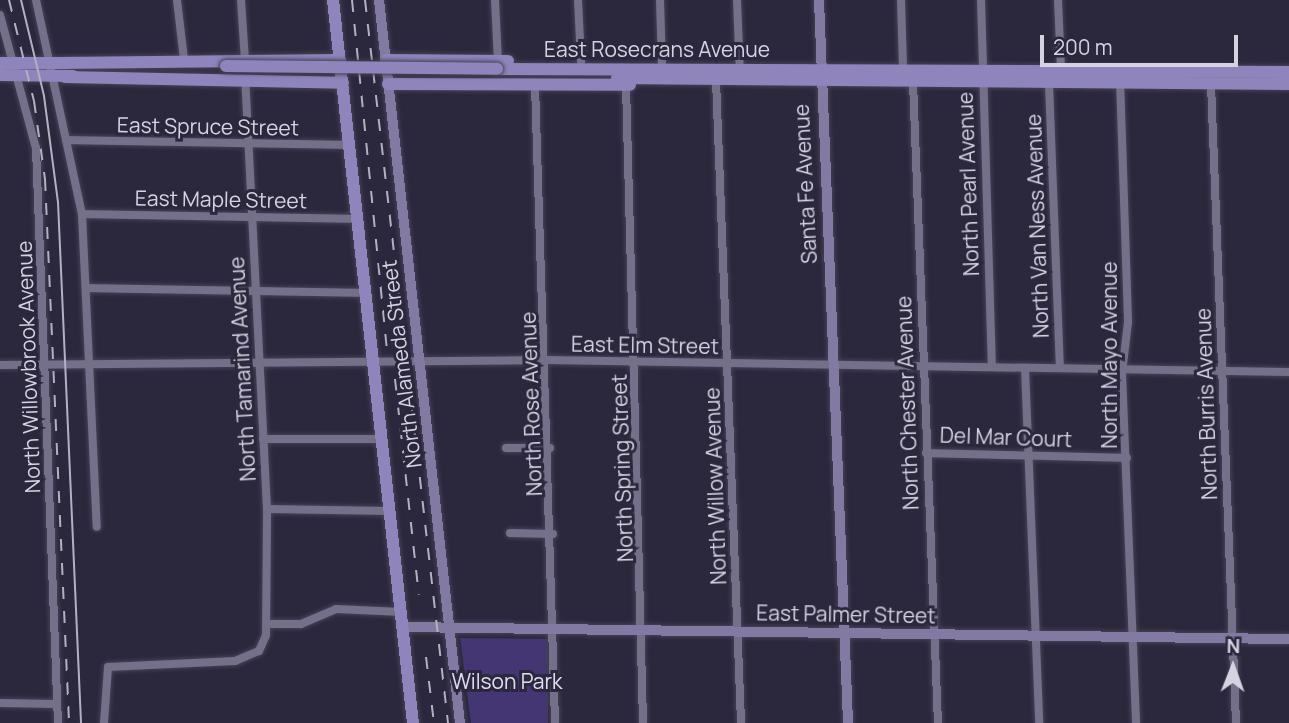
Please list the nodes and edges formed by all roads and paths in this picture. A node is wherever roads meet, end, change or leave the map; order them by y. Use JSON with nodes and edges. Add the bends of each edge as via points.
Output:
{"nodes":[{"id":1,"x":38,"y":0,"type":"edge"},
{"id":2,"x":177,"y":0,"type":"edge"},
{"id":3,"x":241,"y":0,"type":"edge"},
{"id":4,"x":333,"y":0,"type":"edge"},
{"id":5,"x":379,"y":0,"type":"edge"},
{"id":6,"x":495,"y":0,"type":"edge"},
{"id":7,"x":578,"y":0,"type":"edge"},
{"id":8,"x":660,"y":0,"type":"edge"},
{"id":9,"x":737,"y":0,"type":"edge"},
{"id":10,"x":819,"y":0,"type":"edge"},
{"id":11,"x":901,"y":0,"type":"edge"},
{"id":12,"x":981,"y":0,"type":"edge"},
{"id":13,"x":1058,"y":0,"type":"edge"},
{"id":14,"x":0,"y":15,"type":"edge"},
{"id":15,"x":184,"y":60,"type":"junction"},
{"id":16,"x":245,"y":60,"type":"junction"},
{"id":17,"x":340,"y":60,"type":"junction"},
{"id":18,"x":386,"y":60,"type":"junction"},
{"id":19,"x":581,"y":62,"type":"junction"},
{"id":20,"x":0,"y":63,"type":"edge"},
{"id":21,"x":662,"y":67,"type":"junction"},
{"id":22,"x":903,"y":68,"type":"junction"},
{"id":23,"x":22,"y":69,"type":"junction"},
{"id":24,"x":497,"y":69,"type":"junction"},
{"id":25,"x":982,"y":69,"type":"junction"},
{"id":26,"x":56,"y":70,"type":"junction"},
{"id":27,"x":1061,"y":70,"type":"junction"},
{"id":28,"x":1289,"y":72,"type":"edge"},
{"id":29,"x":740,"y":74,"type":"junction"},
{"id":30,"x":820,"y":74,"type":"junction"},
{"id":31,"x":0,"y":75,"type":"edge"},
{"id":32,"x":1120,"y":77,"type":"junction"},
{"id":33,"x":1247,"y":78,"type":"junction"},
{"id":34,"x":692,"y":80,"type":"junction"},
{"id":35,"x":716,"y":80,"type":"junction"},
{"id":36,"x":245,"y":82,"type":"junction"},
{"id":37,"x":913,"y":82,"type":"junction"},
{"id":38,"x":343,"y":83,"type":"junction"},
{"id":39,"x":981,"y":83,"type":"junction"},
{"id":40,"x":388,"y":84,"type":"junction"},
{"id":41,"x":1049,"y":84,"type":"junction"},
{"id":42,"x":1211,"y":84,"type":"junction"},
{"id":43,"x":535,"y":85,"type":"junction"},
{"id":44,"x":626,"y":85,"type":"junction"},
{"id":45,"x":1289,"y":85,"type":"edge"},
{"id":46,"x":66,"y":140,"type":"junction"},
{"id":47,"x":247,"y":144,"type":"junction"},
{"id":48,"x":349,"y":145,"type":"junction"},
{"id":49,"x":82,"y":214,"type":"junction"},
{"id":50,"x":250,"y":218,"type":"junction"},
{"id":51,"x":359,"y":219,"type":"junction"},
{"id":52,"x":87,"y":288,"type":"junction"},
{"id":53,"x":255,"y":290,"type":"junction"},
{"id":54,"x":366,"y":293,"type":"junction"},
{"id":55,"x":547,"y":360,"type":"junction"},
{"id":56,"x":88,"y":362,"type":"junction"},
{"id":57,"x":260,"y":363,"type":"junction"},
{"id":58,"x":636,"y":363,"type":"junction"},
{"id":59,"x":420,"y":364,"type":"junction"},
{"id":60,"x":0,"y":365,"type":"edge"},
{"id":61,"x":728,"y":365,"type":"junction"},
{"id":62,"x":833,"y":365,"type":"junction"},
{"id":63,"x":46,"y":366,"type":"junction"},
{"id":64,"x":374,"y":366,"type":"junction"},
{"id":65,"x":923,"y":366,"type":"junction"},
{"id":66,"x":992,"y":367,"type":"junction"},
{"id":67,"x":1025,"y":368,"type":"junction"},
{"id":68,"x":1060,"y":368,"type":"junction"},
{"id":69,"x":1123,"y":369,"type":"junction"},
{"id":70,"x":1222,"y":371,"type":"junction"},
{"id":71,"x":1289,"y":372,"type":"edge"},
{"id":72,"x":263,"y":439,"type":"junction"},
{"id":73,"x":383,"y":439,"type":"junction"},
{"id":74,"x":506,"y":447,"type":"dead end"},
{"id":75,"x":550,"y":447,"type":"junction"},
{"id":76,"x":926,"y":453,"type":"junction"},
{"id":77,"x":1029,"y":457,"type":"junction"},
{"id":78,"x":1127,"y":458,"type":"junction"},
{"id":79,"x":267,"y":509,"type":"junction"},
{"id":80,"x":390,"y":511,"type":"junction"},
{"id":81,"x":97,"y":527,"type":"dead end"},
{"id":82,"x":510,"y":533,"type":"dead end"},
{"id":83,"x":553,"y":534,"type":"junction"},
{"id":84,"x":402,"y":612,"type":"junction"},
{"id":85,"x":268,"y":624,"type":"junction"},
{"id":86,"x":403,"y":627,"type":"junction"},
{"id":87,"x":450,"y":627,"type":"junction"},
{"id":88,"x":556,"y":628,"type":"junction"},
{"id":89,"x":643,"y":630,"type":"junction"},
{"id":90,"x":737,"y":632,"type":"junction"},
{"id":91,"x":844,"y":632,"type":"junction"},
{"id":92,"x":934,"y":635,"type":"junction"},
{"id":93,"x":1036,"y":636,"type":"junction"},
{"id":94,"x":1133,"y":637,"type":"junction"},
{"id":95,"x":1233,"y":638,"type":"junction"},
{"id":96,"x":1289,"y":639,"type":"edge"},
{"id":97,"x":0,"y":704,"type":"edge"},
{"id":98,"x":57,"y":704,"type":"junction"},
{"id":99,"x":58,"y":723,"type":"edge"},
{"id":100,"x":104,"y":723,"type":"edge"},
{"id":101,"x":413,"y":723,"type":"edge"},
{"id":102,"x":460,"y":723,"type":"edge"},
{"id":103,"x":555,"y":723,"type":"edge"},
{"id":104,"x":643,"y":723,"type":"edge"},
{"id":105,"x":741,"y":723,"type":"edge"},
{"id":106,"x":848,"y":723,"type":"edge"},
{"id":107,"x":938,"y":723,"type":"edge"},
{"id":108,"x":1039,"y":723,"type":"edge"},
{"id":109,"x":1136,"y":723,"type":"edge"},
{"id":110,"x":1236,"y":723,"type":"edge"}],
"edges":[{"from":1,"to":26,"type":"street"},
{"from":2,"to":15,"type":"street"},
{"from":3,"to":16,"type":"street"},
{"from":4,"to":17,"type":"main road","name":"North Alameda Street"},
{"from":5,"to":18,"type":"main road","name":"North Alameda Street"},
{"from":6,"to":24,"type":"street"},
{"from":7,"to":19,"type":"street"},
{"from":8,"to":21,"type":"street"},
{"from":9,"to":29,"type":"street"},
{"from":10,"to":30,"type":"main road","name":"Santa Fe Avenue"},
{"from":11,"to":22,"type":"street"},
{"from":12,"to":25,"type":"street","name":"North Pearl Avenue"},
{"from":13,"to":27,"type":"street"},
{"from":14,"to":23,"type":"street","name":"North Willowbrook Avenue"},
{"from":15,"to":16,"type":"main road"},
{"from":15,"to":26,"type":"main road"},
{"from":16,"to":17,"type":"main road"},
{"from":17,"to":38,"type":"main road","name":"North Alameda Street"},
{"from":18,"to":24,"type":"main road"},
{"from":18,"to":40,"type":"main road","name":"North Alameda Street"},
{"from":19,"to":21,"type":"main road"},
{"from":19,"to":24,"type":"main road"},
{"from":20,"to":23,"type":"main road"},
{"from":21,"to":24,"type":"main road","name":"East Rosecrans Avenue"},
{"from":21,"to":29,"type":"main road","name":"East Rosecrans Avenue"},
{"from":22,"to":25,"type":"main road","name":"East Rosecrans Avenue"},
{"from":22,"to":30,"type":"main road","name":"East Rosecrans Avenue"},
{"from":23,"to":26,"type":"main road","name":"East Rosecrans Avenue"},
{"from":23,"to":31,"type":"main road"},
{"from":23,"to":63,"type":"street","name":"North Willowbrook Avenue","via":[[36,148]]},
{"from":24,"to":26,"type":"main road","name":"East Rosecrans Avenue","bridge":true},
{"from":24,"to":34,"type":"main road","name":"East Rosecrans Avenue"},
{"from":25,"to":27,"type":"main road","name":"East Rosecrans Avenue"},
{"from":25,"to":39,"type":"street","name":"North Pearl Avenue"},
{"from":26,"to":36,"type":"main road"},
{"from":26,"to":46,"type":"street"},
{"from":27,"to":32,"type":"main road","name":"East Rosecrans Avenue"},
{"from":28,"to":33,"type":"main road","name":"East Rosecrans Avenue"},
{"from":29,"to":30,"type":"main road","name":"East Rosecrans Avenue"},
{"from":29,"to":35,"type":"main road","name":"East Rosecrans Avenue"},
{"from":30,"to":37,"type":"main road","name":"East Rosecrans Avenue"},
{"from":30,"to":62,"type":"main road","name":"Santa Fe Avenue"},
{"from":32,"to":33,"type":"main road","name":"East Rosecrans Avenue"},
{"from":32,"to":41,"type":"main road","name":"East Rosecrans Avenue"},
{"from":32,"to":42,"type":"main road","name":"East Rosecrans Avenue"},
{"from":32,"to":69,"type":"street","name":"North Mayo Avenue","via":[[1128,322]]},
{"from":33,"to":42,"type":"main road","name":"East Rosecrans Avenue"},
{"from":33,"to":45,"type":"main road","name":"East Rosecrans Avenue"},
{"from":34,"to":35,"type":"main road","name":"East Rosecrans Avenue"},
{"from":34,"to":44,"type":"main road"},
{"from":35,"to":61,"type":"street","name":"North Willow Avenue"},
{"from":36,"to":38,"type":"main road"},
{"from":36,"to":47,"type":"street","name":"North Tamarind Avenue"},
{"from":37,"to":39,"type":"main road","name":"East Rosecrans Avenue"},
{"from":37,"to":65,"type":"street","name":"North Chester Avenue"},
{"from":38,"to":48,"type":"main road","name":"North Alameda Street"},
{"from":39,"to":41,"type":"main road","name":"East Rosecrans Avenue"},
{"from":39,"to":66,"type":"street","name":"North Pearl Avenue"},
{"from":40,"to":43,"type":"main road"},
{"from":40,"to":59,"type":"main road","name":"North Alameda Street"},
{"from":41,"to":68,"type":"street","name":"North Van Ness Avenue"},
{"from":42,"to":70,"type":"street","name":"North Burris Avenue"},
{"from":43,"to":44,"type":"main road"},
{"from":43,"to":55,"type":"street","name":"North Rose Avenue"},
{"from":44,"to":58,"type":"street","name":"North Spring Street"},
{"from":46,"to":47,"type":"street","name":"East Spruce Street"},
{"from":46,"to":49,"type":"street"},
{"from":47,"to":48,"type":"street","name":"East Spruce Street"},
{"from":47,"to":50,"type":"street","name":"North Tamarind Avenue"},
{"from":48,"to":51,"type":"main road","name":"North Alameda Street"},
{"from":49,"to":50,"type":"street","name":"East Maple Street"},
{"from":49,"to":52,"type":"street"},
{"from":50,"to":51,"type":"street","name":"East Maple Street"},
{"from":50,"to":53,"type":"street","name":"North Tamarind Avenue"},
{"from":51,"to":54,"type":"main road","name":"North Alameda Street"},
{"from":52,"to":53,"type":"street"},
{"from":52,"to":56,"type":"street"},
{"from":53,"to":54,"type":"street"},
{"from":53,"to":57,"type":"street","name":"North Tamarind Avenue"},
{"from":54,"to":64,"type":"main road","name":"North Alameda Street"},
{"from":55,"to":58,"type":"street","name":"East Elm Street"},
{"from":55,"to":59,"type":"street","name":"East Elm Street"},
{"from":55,"to":75,"type":"street","name":"North Rose Avenue"},
{"from":56,"to":57,"type":"street","name":"East Elm Street"},
{"from":56,"to":63,"type":"street","name":"East Elm Street"},
{"from":56,"to":81,"type":"street"},
{"from":57,"to":64,"type":"street","name":"East Elm Street"},
{"from":57,"to":72,"type":"street","name":"North Tamarind Avenue"},
{"from":58,"to":61,"type":"street","name":"East Elm Street"},
{"from":58,"to":89,"type":"street","name":"North Spring Street"},
{"from":59,"to":64,"type":"street","name":"East Elm Street"},
{"from":59,"to":87,"type":"main road","name":"North Alameda Street"},
{"from":60,"to":63,"type":"street","name":"East Elm Street"},
{"from":61,"to":62,"type":"street","name":"East Elm Street"},
{"from":61,"to":90,"type":"street","name":"North Willow Avenue"},
{"from":62,"to":65,"type":"street","name":"East Elm Street"},
{"from":62,"to":91,"type":"main road","name":"Santa Fe Avenue"},
{"from":63,"to":98,"type":"street","name":"North Willowbrook Avenue"},
{"from":64,"to":73,"type":"main road","name":"North Alameda Street"},
{"from":65,"to":66,"type":"street","name":"East Elm Street"},
{"from":65,"to":76,"type":"street","name":"North Chester Avenue"},
{"from":66,"to":67,"type":"street","name":"East Elm Street"},
{"from":67,"to":68,"type":"street","name":"East Elm Street"},
{"from":67,"to":77,"type":"street"},
{"from":68,"to":69,"type":"street","name":"East Elm Street"},
{"from":69,"to":70,"type":"street","name":"East Elm Street"},
{"from":69,"to":78,"type":"street","name":"North Mayo Avenue"},
{"from":70,"to":71,"type":"street","name":"East Elm Street"},
{"from":70,"to":95,"type":"street","name":"North Burris Avenue"},
{"from":72,"to":73,"type":"street"},
{"from":72,"to":79,"type":"street","name":"North Tamarind Avenue"},
{"from":73,"to":80,"type":"main road","name":"North Alameda Street"},
{"from":74,"to":75,"type":"street"},
{"from":75,"to":83,"type":"street","name":"North Rose Avenue"},
{"from":76,"to":77,"type":"street","name":"Del Mar Court"},
{"from":76,"to":92,"type":"street","name":"North Chester Avenue"},
{"from":77,"to":78,"type":"street","name":"Del Mar Court"},
{"from":77,"to":93,"type":"street"},
{"from":78,"to":94,"type":"street","name":"North Mayo Avenue"},
{"from":79,"to":80,"type":"street"},
{"from":79,"to":85,"type":"street","name":"North Tamarind Avenue"},
{"from":80,"to":84,"type":"main road","name":"North Alameda Street"},
{"from":82,"to":83,"type":"street"},
{"from":83,"to":88,"type":"street","name":"North Rose Avenue"},
{"from":84,"to":85,"type":"street","via":[[336,609],[301,624]]},
{"from":84,"to":86,"type":"main road","name":"North Alameda Street"},
{"from":85,"to":100,"type":"street","name":"North Tamarind Avenue","via":[[259,651],[235,660],[108,667]]},
{"from":86,"to":87,"type":"main road","name":"East Palmer Street"},
{"from":86,"to":101,"type":"main road","name":"North Alameda Street"},
{"from":87,"to":88,"type":"main road","name":"East Palmer Street"},
{"from":87,"to":102,"type":"main road","name":"North Alameda Street"},
{"from":88,"to":89,"type":"main road","name":"East Palmer Street"},
{"from":88,"to":103,"type":"street","name":"North Rose Avenue"},
{"from":89,"to":90,"type":"main road","name":"East Palmer Street"},
{"from":89,"to":104,"type":"street","name":"North Spring Street"},
{"from":90,"to":91,"type":"main road","name":"East Palmer Street"},
{"from":90,"to":105,"type":"street","name":"North Willow Avenue"},
{"from":91,"to":92,"type":"main road","name":"East Palmer Street"},
{"from":91,"to":106,"type":"main road","name":"Santa Fe Avenue"},
{"from":92,"to":93,"type":"main road","name":"East Palmer Street"},
{"from":92,"to":107,"type":"street","name":"North Chester Avenue"},
{"from":93,"to":94,"type":"main road","name":"East Palmer Street"},
{"from":93,"to":108,"type":"street"},
{"from":94,"to":95,"type":"main road","name":"East Palmer Street"},
{"from":94,"to":109,"type":"street","name":"North Mayo Avenue"},
{"from":95,"to":96,"type":"main road","name":"East Palmer Street"},
{"from":95,"to":110,"type":"street","name":"North Burris Avenue"},
{"from":97,"to":98,"type":"street"},
{"from":98,"to":99,"type":"street","name":"North Willowbrook Avenue"}]}
